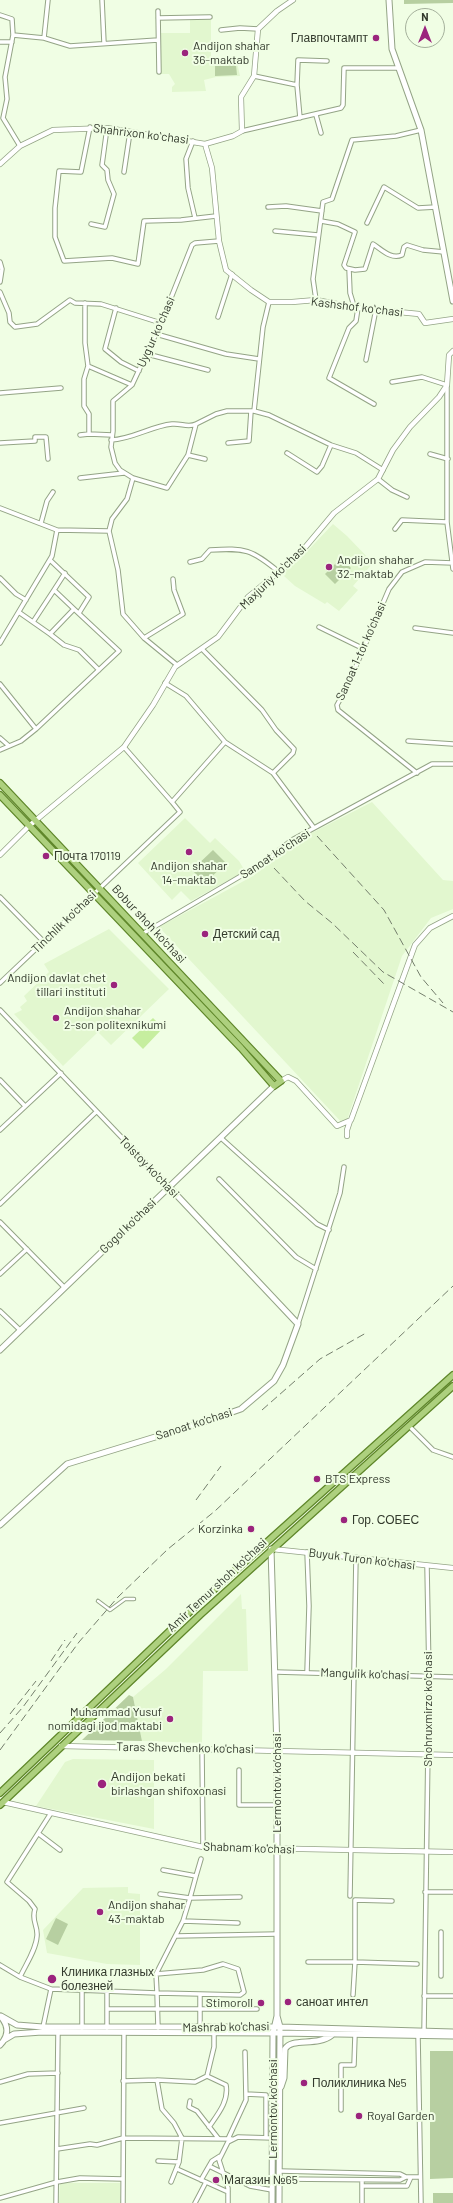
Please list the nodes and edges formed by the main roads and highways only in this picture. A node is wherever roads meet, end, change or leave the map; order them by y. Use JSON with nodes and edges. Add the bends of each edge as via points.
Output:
{"nodes":[{"id":1,"x":389,"y":0,"type":"edge"},
{"id":2,"x":453,"y":301,"type":"edge"},
{"id":3,"x":0,"y":783,"type":"edge"},
{"id":4,"x":0,"y":795,"type":"edge"},
{"id":5,"x":231,"y":1027,"type":"junction"},
{"id":6,"x":226,"y":1033,"type":"junction"},
{"id":7,"x":247,"y":1043,"type":"junction"},
{"id":8,"x":241,"y":1048,"type":"junction"},
{"id":9,"x":274,"y":1086,"type":"junction"},
{"id":10,"x":169,"y":1187,"type":"junction"},
{"id":11,"x":298,"y":1324,"type":"joint"},
{"id":12,"x":0,"y":1350,"type":"edge"},
{"id":13,"x":453,"y":1375,"type":"edge"},
{"id":14,"x":453,"y":1386,"type":"edge"},
{"id":15,"x":0,"y":1525,"type":"edge"},
{"id":16,"x":266,"y":1543,"type":"junction"},
{"id":17,"x":271,"y":1549,"type":"junction"},
{"id":18,"x":0,"y":1793,"type":"edge"},
{"id":19,"x":1,"y":1803,"type":"edge"},
{"id":20,"x":0,"y":2016,"type":"edge"},
{"id":21,"x":277,"y":2016,"type":"junction"},
{"id":22,"x":280,"y":2027,"type":"junction"},
{"id":23,"x":273,"y":2030,"type":"junction"},
{"id":24,"x":453,"y":2032,"type":"edge"},
{"id":25,"x":280,"y":2033,"type":"junction"},
{"id":26,"x":332,"y":2034,"type":"junction"},
{"id":27,"x":453,"y":2036,"type":"edge"},
{"id":28,"x":4,"y":2040,"type":"junction"},
{"id":29,"x":0,"y":2045,"type":"edge"},
{"id":30,"x":280,"y":2092,"type":"junction"},
{"id":31,"x":272,"y":2203,"type":"edge"},
{"id":32,"x":279,"y":2203,"type":"edge"}],
"edges":[{"from":1,"to":2,"type":"main road","via":[[392,49],[421,130]]},
{"from":3,"to":5,"type":"main road","name":"Bobur shoh ko'chasi"},
{"from":4,"to":6,"type":"main road","name":"Bobur shoh ko'chasi"},
{"from":5,"to":6,"type":"main road"},
{"from":5,"to":7,"type":"main road","name":"Bobur shoh ko'chasi"},
{"from":6,"to":8,"type":"main road","name":"Bobur shoh ko'chasi"},
{"from":7,"to":8,"type":"main road"},
{"from":7,"to":9,"type":"main road","name":"Bobur shoh ko'chasi","via":[[281,1081]]},
{"from":8,"to":9,"type":"main road","name":"Bobur shoh ko'chasi"},
{"from":9,"to":10,"type":"main road","name":"Gogol ko'chasi"},
{"from":10,"to":11,"type":"main road","name":"Tolstoy ko'chasi"},
{"from":10,"to":12,"type":"main road","name":"Gogol ko'chasi"},
{"from":11,"to":15,"type":"main road","name":"Sanoat ko'chasi","via":[[283,1366],[274,1381],[240,1409],[67,1464]]},
{"from":13,"to":16,"type":"main road","name":"Amir Temur shoh ko'chasi"},
{"from":14,"to":17,"type":"main road","name":"Amir Temur shoh ko'chasi"},
{"from":16,"to":17,"type":"main road"},
{"from":16,"to":18,"type":"main road","name":"Amir Temur shoh ko'chasi"},
{"from":17,"to":19,"type":"main road","name":"Amir Temur shoh ko'chasi"},
{"from":17,"to":21,"type":"main road","name":"Lermontov ko’chasi","via":[[276,1672]]},
{"from":20,"to":23,"type":"main road","name":"Mashrab ko'chasi","via":[[17,2025]]},
{"from":20,"to":28,"type":"main road","name":"Mashrab ko'chasi","via":[[7,2027]]},
{"from":21,"to":22,"type":"main road","name":"Lermontov ko’chasi"},
{"from":21,"to":23,"type":"main road","name":"Lermontov ko’chasi"},
{"from":22,"to":23,"type":"main road","name":"Mashrab ko'chasi"},
{"from":22,"to":24,"type":"main road","name":"Mashrab ko'chasi"},
{"from":22,"to":25,"type":"main road","name":"Lermontov ko’chasi"},
{"from":23,"to":25,"type":"main road","name":"Mashrab ko'chasi"},
{"from":23,"to":28,"type":"main road","name":"Mashrab ko'chasi","via":[[25,2032],[14,2034]]},
{"from":23,"to":31,"type":"main road","name":"Lermontov ko’chasi"},
{"from":25,"to":26,"type":"main road","name":"Mashrab ko'chasi"},
{"from":25,"to":30,"type":"main road","name":"Lermontov ko’chasi"},
{"from":26,"to":27,"type":"main road","name":"Mashrab ko'chasi"},
{"from":26,"to":30,"type":"main road","via":[[316,2042],[292,2042],[288,2045]]},
{"from":28,"to":29,"type":"main road","name":"Mashrab ko'chasi"},
{"from":30,"to":32,"type":"main road","name":"Lermontov ko’chasi"}]}
